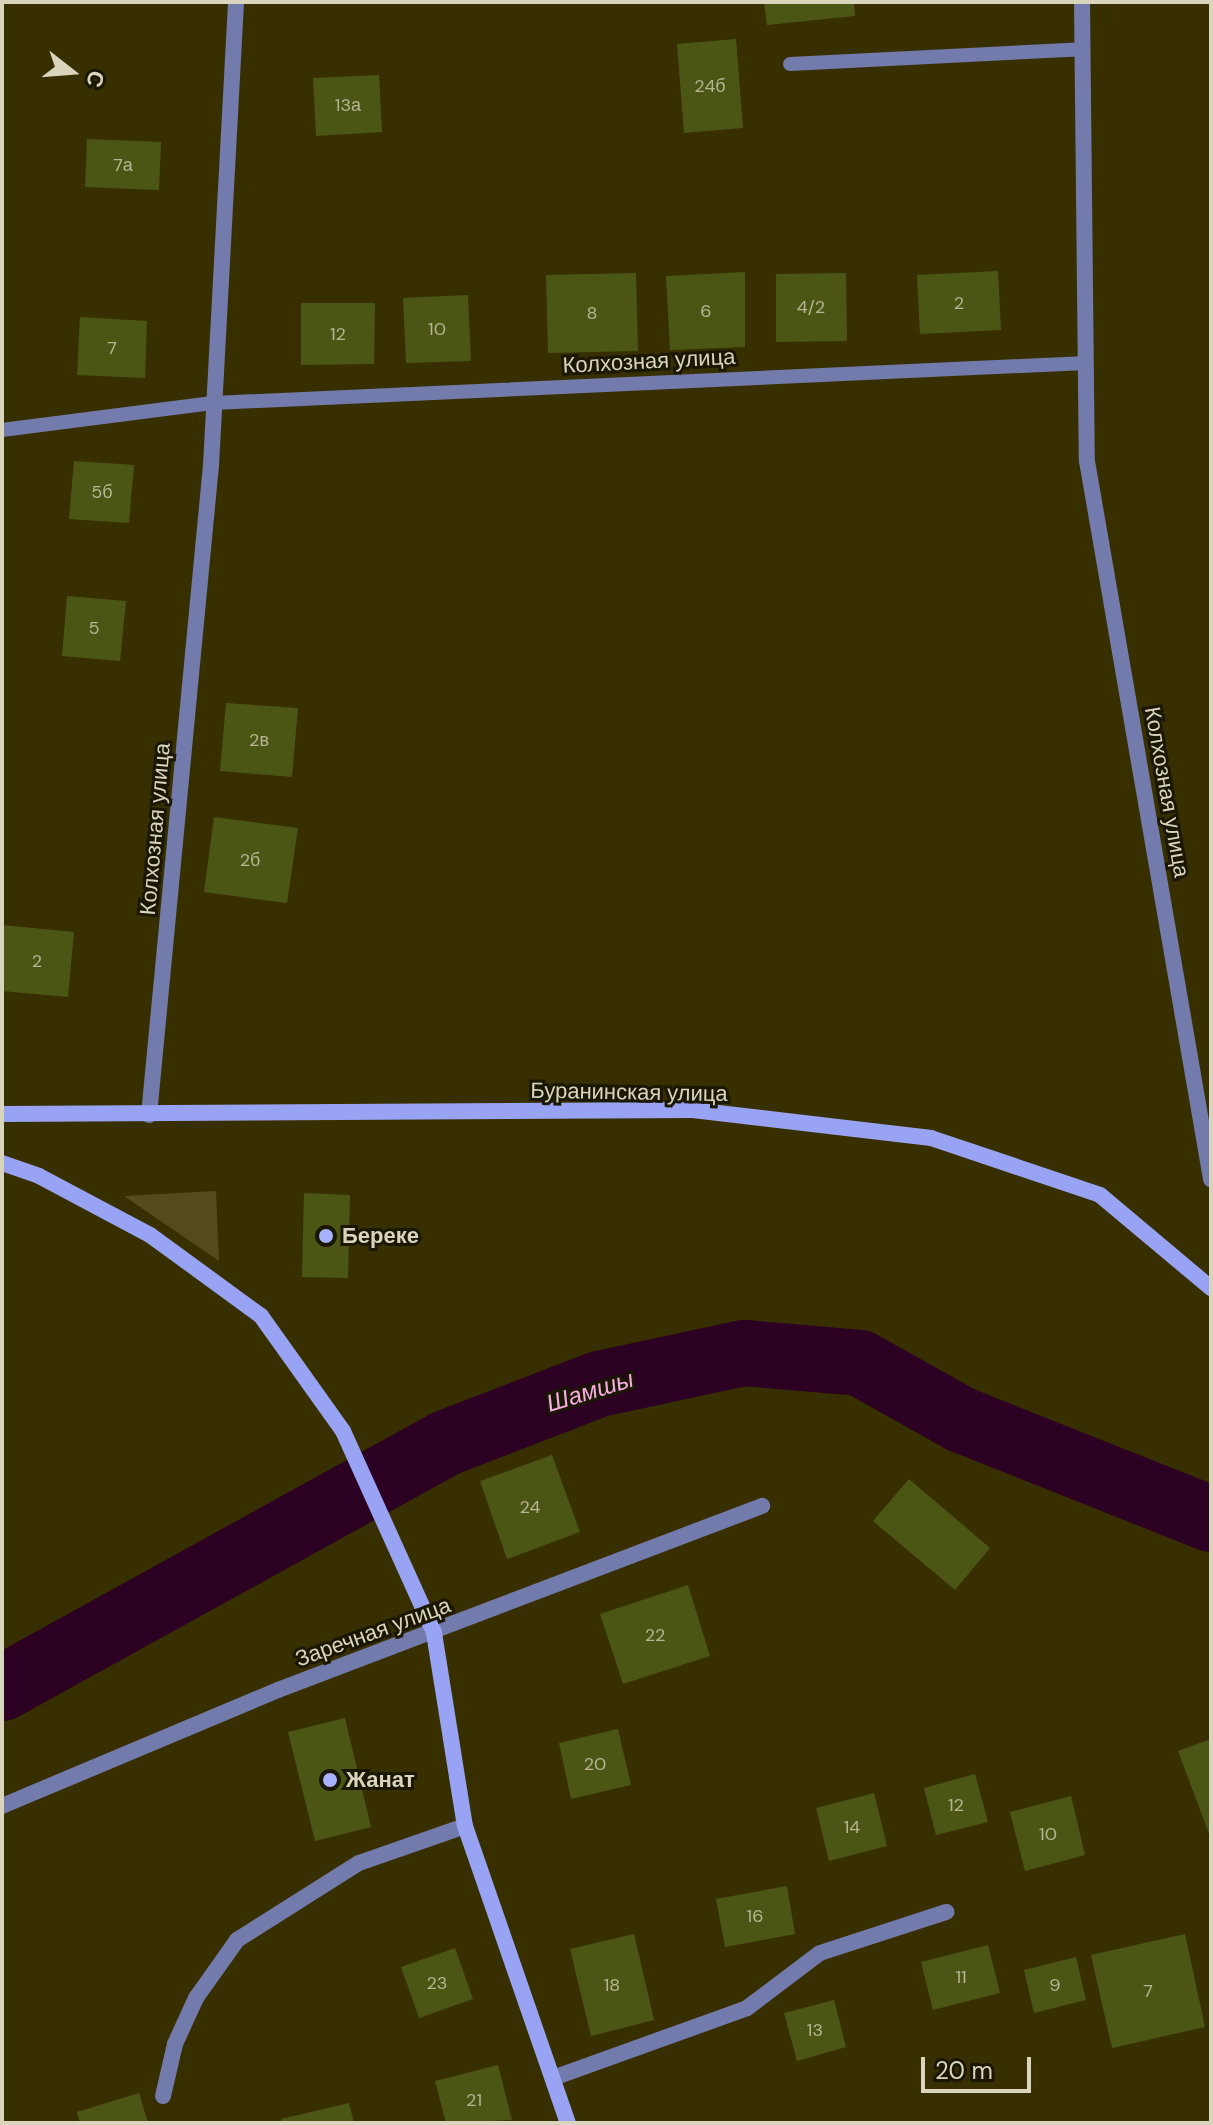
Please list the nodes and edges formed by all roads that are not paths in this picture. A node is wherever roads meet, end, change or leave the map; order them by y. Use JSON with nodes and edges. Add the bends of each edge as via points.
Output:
{"nodes":[{"id":1,"x":236,"y":2,"type":"edge"},
{"id":2,"x":1082,"y":2,"type":"edge"},
{"id":3,"x":1083,"y":49,"type":"junction"},
{"id":4,"x":790,"y":64,"type":"dead end"},
{"id":5,"x":1086,"y":363,"type":"junction"},
{"id":6,"x":214,"y":403,"type":"junction"},
{"id":7,"x":2,"y":430,"type":"edge"},
{"id":8,"x":2,"y":1114,"type":"edge"},
{"id":9,"x":149,"y":1115,"type":"junction"},
{"id":10,"x":2,"y":1163,"type":"edge"},
{"id":11,"x":1211,"y":1179,"type":"edge"},
{"id":12,"x":1211,"y":1288,"type":"edge"},
{"id":13,"x":762,"y":1506,"type":"dead end"},
{"id":14,"x":434,"y":1633,"type":"junction"},
{"id":15,"x":2,"y":1806,"type":"edge"},
{"id":16,"x":465,"y":1826,"type":"junction"},
{"id":17,"x":946,"y":1912,"type":"dead end"},
{"id":18,"x":553,"y":2078,"type":"junction"},
{"id":19,"x":163,"y":2096,"type":"dead end"},
{"id":20,"x":568,"y":2123,"type":"edge"}],
"edges":[{"from":1,"to":6,"type":"street","name":"Колхозная улица"},
{"from":2,"to":3,"type":"street","name":"Колхозная улица"},
{"from":3,"to":4,"type":"lane"},
{"from":3,"to":5,"type":"street","name":"Колхозная улица"},
{"from":5,"to":6,"type":"lane","name":"Колхозная улица"},
{"from":5,"to":11,"type":"street","name":"Колхозная улица","via":[[1087,461]]},
{"from":6,"to":7,"type":"lane","name":"Колхозная улица"},
{"from":6,"to":9,"type":"street","name":"Колхозная улица"},
{"from":8,"to":9,"type":"main road","name":"Буранинская улица"},
{"from":9,"to":12,"type":"main road","name":"Буранинская улица","via":[[693,1110],[931,1138],[1100,1195]]},
{"from":10,"to":14,"type":"main road","via":[[39,1176],[150,1235],[261,1316],[343,1431]]},
{"from":13,"to":14,"type":"street","name":"Заречная улица"},
{"from":14,"to":15,"type":"street","name":"Заречная улица","via":[[278,1690]]},
{"from":14,"to":16,"type":"main road"},
{"from":16,"to":18,"type":"main road"},
{"from":16,"to":19,"type":"street","via":[[359,1863],[237,1940],[196,1998],[175,2044]]},
{"from":17,"to":18,"type":"street","via":[[820,1953],[747,2008]]},
{"from":18,"to":20,"type":"main road"}]}
